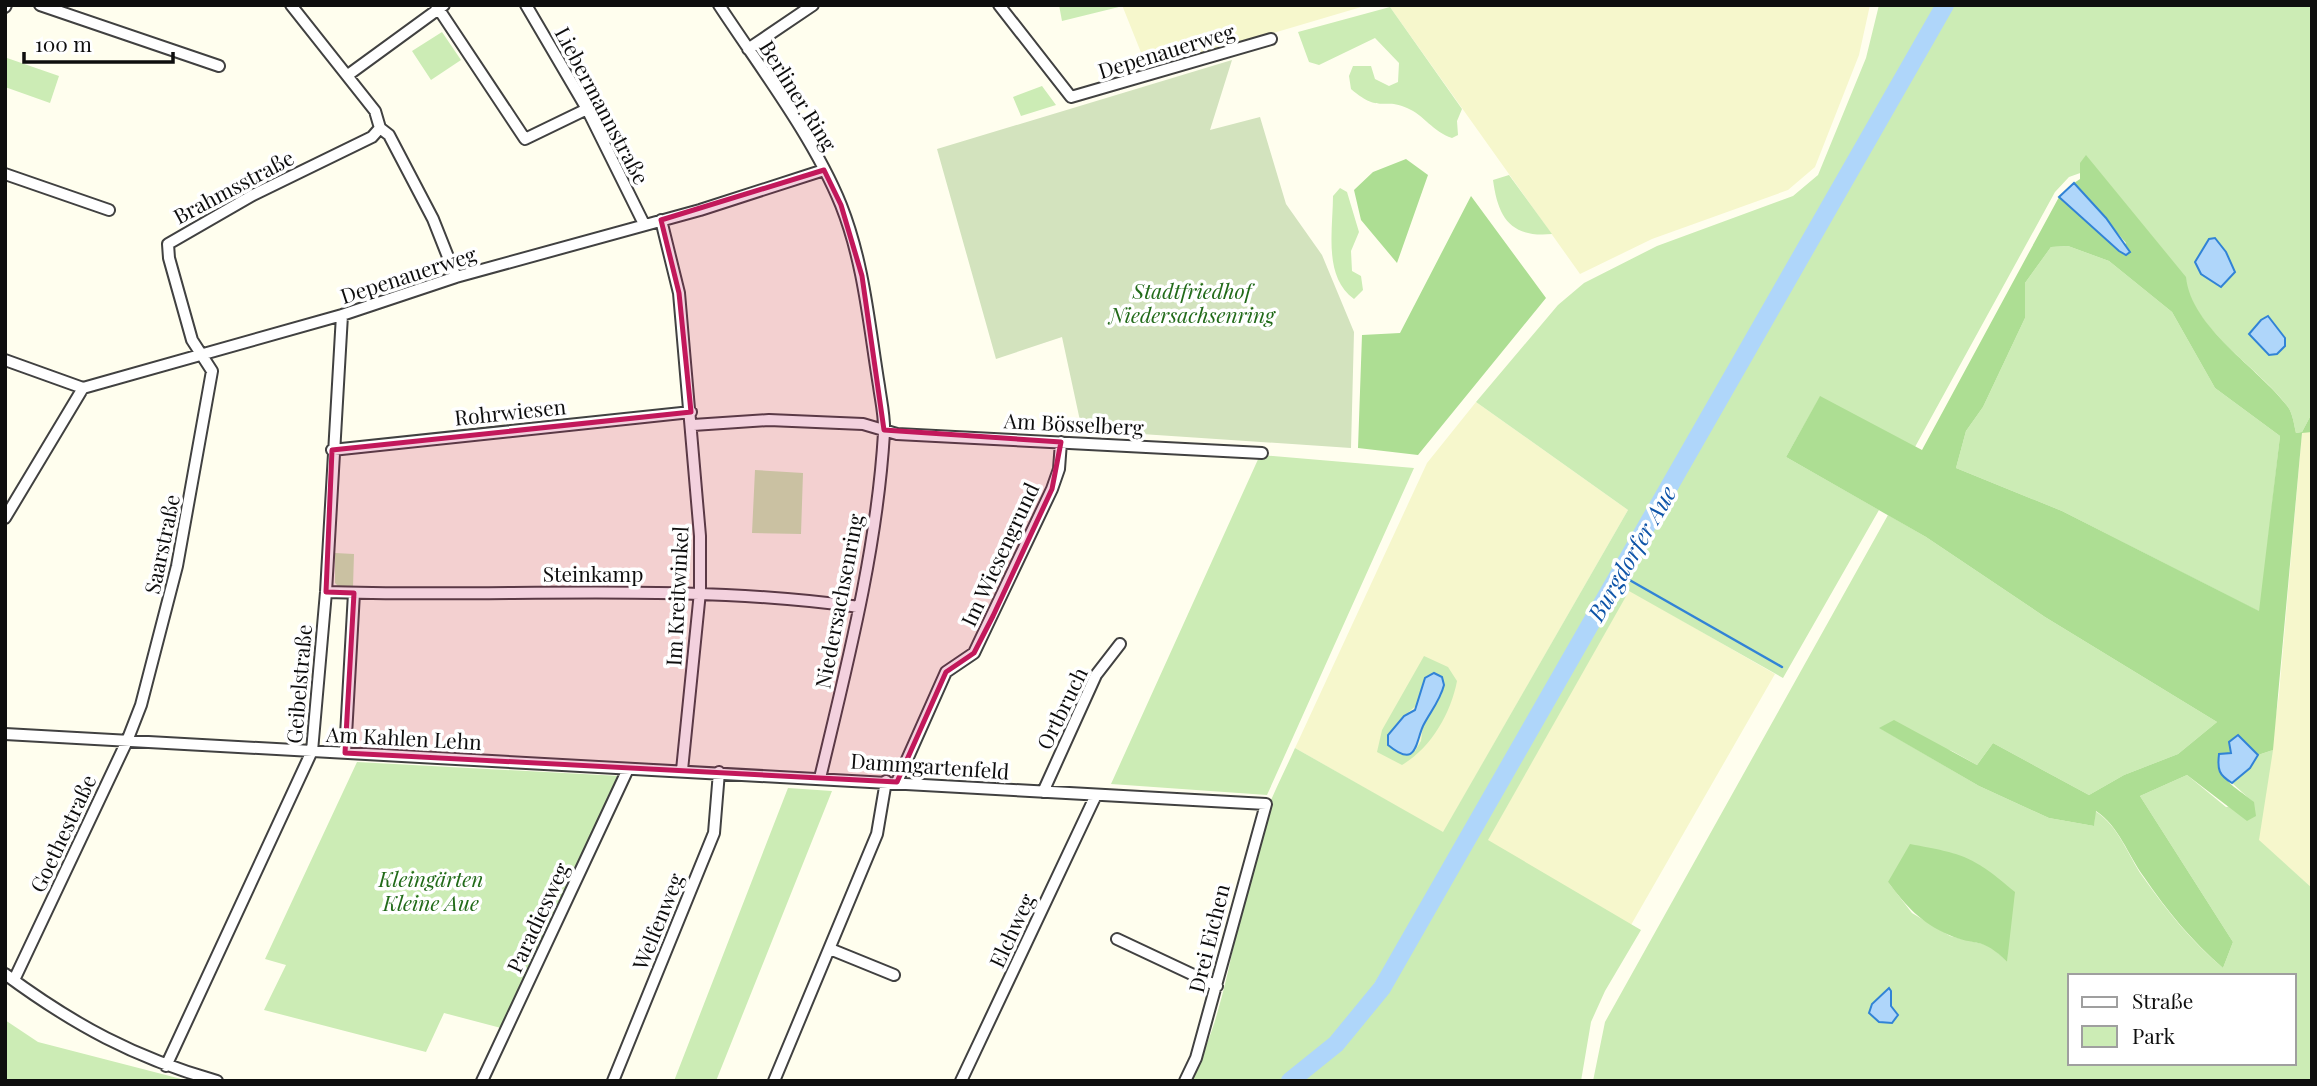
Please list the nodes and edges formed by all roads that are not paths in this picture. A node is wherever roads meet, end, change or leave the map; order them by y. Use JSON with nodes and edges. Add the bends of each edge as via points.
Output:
{"nodes":[{"id":1,"x":40,"y":5,"type":"edge"},
{"id":2,"x":291,"y":5,"type":"edge"},
{"id":3,"x":526,"y":5,"type":"edge"},
{"id":4,"x":719,"y":5,"type":"edge"},
{"id":5,"x":813,"y":5,"type":"edge"},
{"id":6,"x":999,"y":5,"type":"edge"},
{"id":7,"x":440,"y":6,"type":"edge"},
{"id":8,"x":1271,"y":39,"type":"dead end"},
{"id":9,"x":748,"y":49,"type":"junction"},
{"id":10,"x":219,"y":66,"type":"dead end"},
{"id":11,"x":348,"y":75,"type":"junction"},
{"id":12,"x":587,"y":108,"type":"junction"},
{"id":13,"x":380,"y":128,"type":"junction"},
{"id":14,"x":824,"y":170,"type":"junction"},
{"id":15,"x":5,"y":174,"type":"edge"},
{"id":16,"x":109,"y":210,"type":"dead end"},
{"id":17,"x":661,"y":220,"type":"junction"},
{"id":18,"x":644,"y":224,"type":"junction"},
{"id":19,"x":456,"y":277,"type":"junction"},
{"id":20,"x":342,"y":315,"type":"junction"},
{"id":21,"x":201,"y":354,"type":"junction"},
{"id":22,"x":6,"y":361,"type":"edge"},
{"id":23,"x":83,"y":388,"type":"junction"},
{"id":24,"x":691,"y":412,"type":"junction"},
{"id":25,"x":693,"y":425,"type":"junction"},
{"id":26,"x":884,"y":430,"type":"junction"},
{"id":27,"x":1061,"y":442,"type":"junction"},
{"id":28,"x":332,"y":450,"type":"junction"},
{"id":29,"x":1262,"y":453,"type":"dead end"},
{"id":30,"x":5,"y":518,"type":"edge"},
{"id":31,"x":326,"y":592,"type":"junction"},
{"id":32,"x":699,"y":592,"type":"junction"},
{"id":33,"x":354,"y":593,"type":"junction"},
{"id":34,"x":859,"y":607,"type":"junction"},
{"id":35,"x":1120,"y":644,"type":"dead end"},
{"id":36,"x":5,"y":734,"type":"edge"},
{"id":37,"x":127,"y":741,"type":"junction"},
{"id":38,"x":313,"y":751,"type":"junction"},
{"id":39,"x":345,"y":753,"type":"junction"},
{"id":40,"x":590,"y":768,"type":"joint"},
{"id":41,"x":628,"y":769,"type":"junction"},
{"id":42,"x":682,"y":770,"type":"junction"},
{"id":43,"x":719,"y":772,"type":"junction"},
{"id":44,"x":820,"y":778,"type":"junction"},
{"id":45,"x":891,"y":782,"type":"junction"},
{"id":46,"x":1043,"y":792,"type":"junction"},
{"id":47,"x":1096,"y":795,"type":"junction"},
{"id":48,"x":1266,"y":804,"type":"joint"},
{"id":49,"x":1117,"y":939,"type":"dead end"},
{"id":50,"x":830,"y":948,"type":"junction"},
{"id":51,"x":894,"y":975,"type":"dead end"},
{"id":52,"x":9,"y":977,"type":"edge"},
{"id":53,"x":1217,"y":986,"type":"junction"},
{"id":54,"x":166,"y":1066,"type":"junction"},
{"id":55,"x":217,"y":1081,"type":"edge"},
{"id":56,"x":482,"y":1081,"type":"edge"},
{"id":57,"x":613,"y":1081,"type":"edge"},
{"id":58,"x":774,"y":1081,"type":"edge"},
{"id":59,"x":961,"y":1081,"type":"edge"},
{"id":60,"x":1185,"y":1081,"type":"edge"}],
"edges":[{"from":1,"to":10,"type":"street"},
{"from":2,"to":11,"type":"street"},
{"from":3,"to":12,"type":"street","name":"Liebermannstraße"},
{"from":4,"to":9,"type":"street","name":"Berliner Ring"},
{"from":5,"to":9,"type":"street"},
{"from":6,"to":8,"type":"street","name":"Depenauerweg","via":[[1071,97]]},
{"from":7,"to":11,"type":"street"},
{"from":7,"to":12,"type":"street","via":[[525,139]]},
{"from":9,"to":14,"type":"street","name":"Berliner Ring"},
{"from":11,"to":13,"type":"street","via":[[375,111]]},
{"from":12,"to":18,"type":"street","name":"Liebermannstraße"},
{"from":13,"to":19,"type":"street","via":[[389,135],[412,176]]},
{"from":13,"to":21,"type":"street","name":"Brahmsstraße","via":[[372,137],[253,195],[169,244],[192,340]]},
{"from":14,"to":17,"type":"street","name":"Depenauerweg"},
{"from":14,"to":26,"type":"street","name":"Niedersachsenring","via":[[841,205],[862,276]]},
{"from":15,"to":16,"type":"street"},
{"from":17,"to":18,"type":"street","name":"Depenauerweg"},
{"from":17,"to":24,"type":"street","name":"Im Kreitwinkel","via":[[679,293]]},
{"from":18,"to":19,"type":"street","name":"Depenauerweg"},
{"from":19,"to":20,"type":"street","name":"Depenauerweg"},
{"from":20,"to":21,"type":"street","name":"Depenauerweg"},
{"from":20,"to":28,"type":"street","name":"Geibelstraße"},
{"from":21,"to":23,"type":"street","name":"Depenauerweg"},
{"from":21,"to":37,"type":"street","name":"Saarstraße","via":[[212,371],[188,517],[149,677]]},
{"from":22,"to":23,"type":"street"},
{"from":23,"to":30,"type":"street"},
{"from":24,"to":25,"type":"street","name":"Im Kreitwinkel"},
{"from":24,"to":28,"type":"street","name":"Rohrwiesen"},
{"from":25,"to":26,"type":"street","via":[[769,420],[863,424]]},
{"from":25,"to":32,"type":"street","name":"Im Kreitwinkel"},
{"from":26,"to":27,"type":"street","name":"Am Bösselberg"},
{"from":26,"to":34,"type":"street","name":"Niedersachsenring"},
{"from":27,"to":29,"type":"street","name":"Am Bösselberg"},
{"from":27,"to":45,"type":"street","name":"Im Wiesengrund","via":[[1052,489],[993,616],[974,653],[946,672]]},
{"from":28,"to":31,"type":"street","name":"Geibelstraße"},
{"from":31,"to":33,"type":"street","name":"Steinkamp"},
{"from":31,"to":38,"type":"street","name":"Geibelstraße"},
{"from":32,"to":33,"type":"street","name":"Steinkamp"},
{"from":32,"to":34,"type":"street","name":"Steinkamp"},
{"from":32,"to":42,"type":"street","name":"Im Kreitwinkel"},
{"from":33,"to":39,"type":"street"},
{"from":34,"to":44,"type":"street","name":"Niedersachsenring"},
{"from":35,"to":46,"type":"street","name":"Ortbruch","via":[[1096,675]]},
{"from":36,"to":37,"type":"street","name":"Am Kahlen Lehn"},
{"from":37,"to":38,"type":"street","name":"Am Kahlen Lehn"},
{"from":37,"to":52,"type":"street","name":"Goethestraße"},
{"from":38,"to":39,"type":"street","name":"Am Kahlen Lehn"},
{"from":38,"to":54,"type":"street","name":"Geibelstraße"},
{"from":39,"to":40,"type":"street","name":"Am Kahlen Lehn"},
{"from":40,"to":41,"type":"street","name":"Dammgartenfeld"},
{"from":41,"to":42,"type":"street","name":"Dammgartenfeld"},
{"from":41,"to":56,"type":"street","name":"Paradiesweg"},
{"from":42,"to":43,"type":"street","name":"Dammgartenfeld"},
{"from":43,"to":44,"type":"street","name":"Dammgartenfeld"},
{"from":43,"to":57,"type":"street","name":"Welfenweg","via":[[713,833]]},
{"from":44,"to":45,"type":"street","name":"Dammgartenfeld"},
{"from":45,"to":46,"type":"street","name":"Dammgartenfeld"},
{"from":45,"to":50,"type":"street","name":"Im Wiesengrund","via":[[877,834]]},
{"from":46,"to":47,"type":"street","name":"Dammgartenfeld"},
{"from":47,"to":48,"type":"street","name":"Dammgartenfeld"},
{"from":47,"to":59,"type":"street","name":"Elchweg"},
{"from":48,"to":53,"type":"street","name":"Drei Eichen"},
{"from":49,"to":53,"type":"street"},
{"from":50,"to":51,"type":"street"},
{"from":50,"to":58,"type":"street","name":"Im Wiesengrund"},
{"from":52,"to":54,"type":"street","via":[[83,1029]]},
{"from":53,"to":60,"type":"street","name":"Drei Eichen"},
{"from":54,"to":55,"type":"street"}]}
